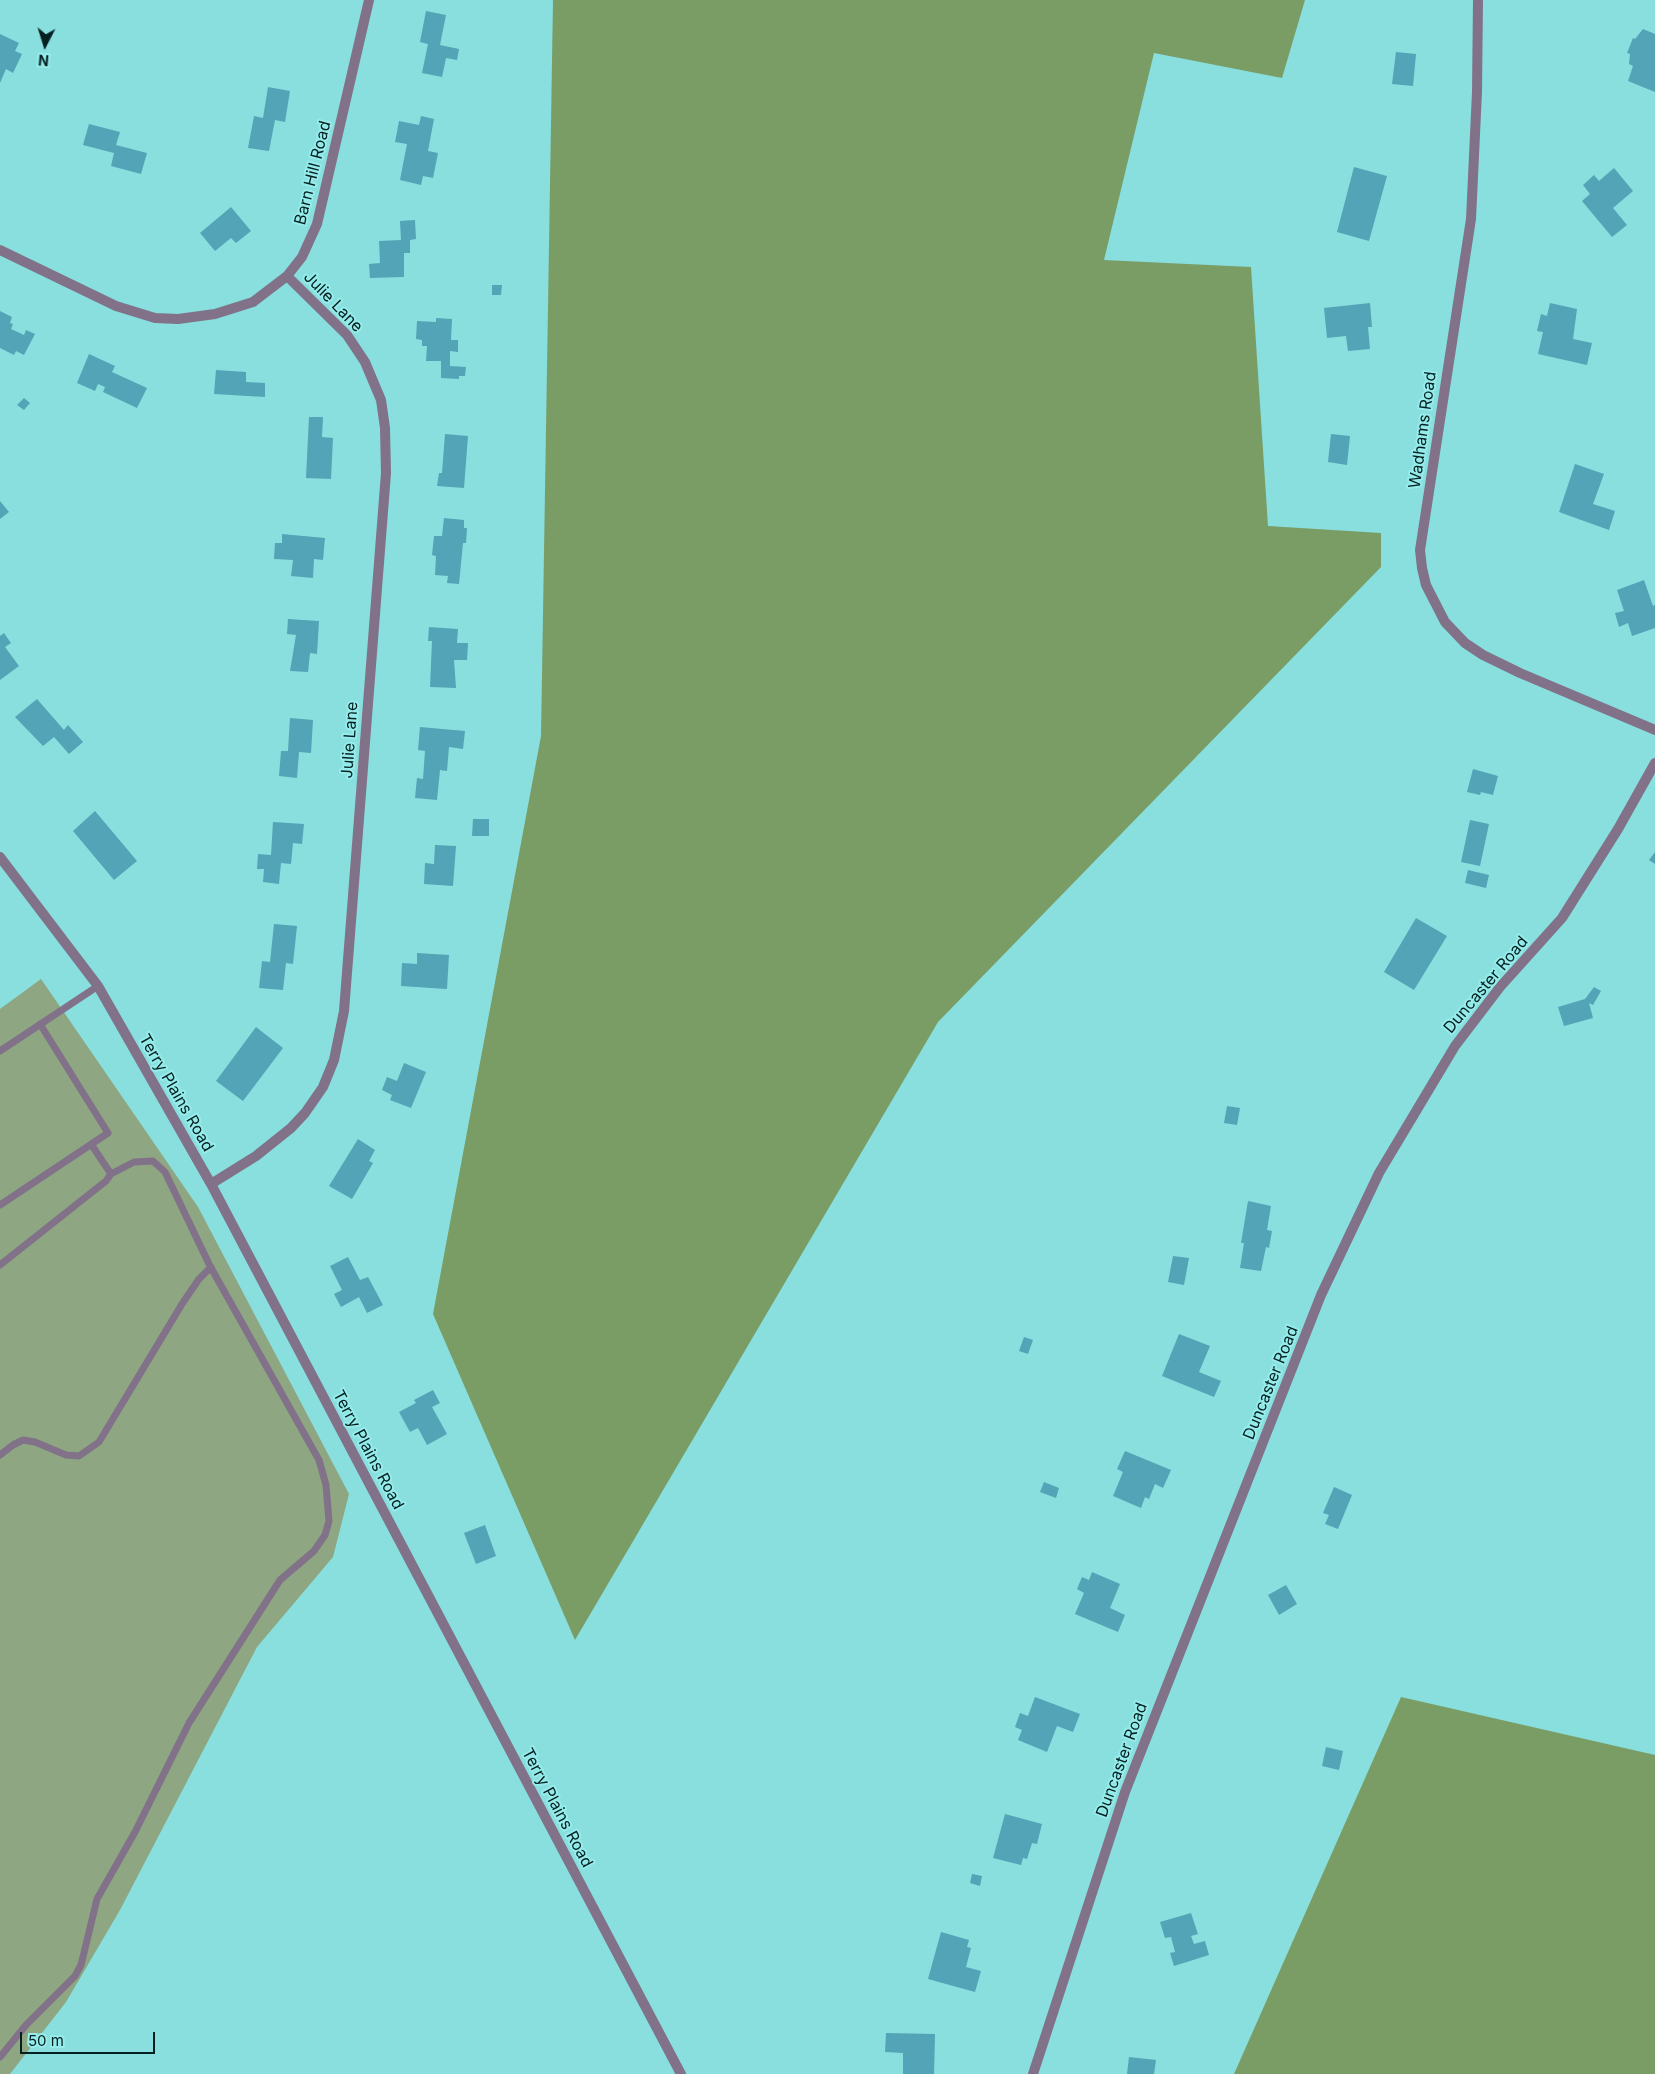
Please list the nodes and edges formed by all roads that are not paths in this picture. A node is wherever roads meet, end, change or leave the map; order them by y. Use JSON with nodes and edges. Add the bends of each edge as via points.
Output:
{"nodes":[{"id":1,"x":369,"y":0,"type":"edge"},
{"id":2,"x":1478,"y":0,"type":"edge"},
{"id":3,"x":0,"y":250,"type":"edge"},
{"id":4,"x":287,"y":276,"type":"junction"},
{"id":5,"x":1655,"y":730,"type":"edge"},
{"id":6,"x":1655,"y":763,"type":"edge"},
{"id":7,"x":0,"y":857,"type":"edge"},
{"id":8,"x":98,"y":986,"type":"junction"},
{"id":9,"x":40,"y":1024,"type":"junction"},
{"id":10,"x":0,"y":1051,"type":"edge"},
{"id":11,"x":91,"y":1144,"type":"junction"},
{"id":12,"x":111,"y":1174,"type":"junction"},
{"id":13,"x":211,"y":1184,"type":"junction"},
{"id":14,"x":0,"y":1205,"type":"edge"},
{"id":15,"x":0,"y":1265,"type":"edge"},
{"id":16,"x":211,"y":1267,"type":"junction"},
{"id":17,"x":0,"y":1455,"type":"edge"},
{"id":18,"x":0,"y":2057,"type":"edge"},
{"id":19,"x":681,"y":2074,"type":"edge"},
{"id":20,"x":1033,"y":2074,"type":"edge"}],
"edges":[{"from":1,"to":4,"type":"street","name":"Barn Hill Road","via":[[317,224],[302,257]]},
{"from":2,"to":5,"type":"street","name":"Wadhams Road","via":[[1471,219],[1420,550],[1426,585],[1445,622],[1465,643],[1483,655]]},
{"from":3,"to":4,"type":"street","name":"Barn Hill Road","via":[[116,306],[155,318],[178,319],[215,314],[253,302]]},
{"from":4,"to":13,"type":"street","name":"Julie Lane","via":[[347,335],[365,362],[381,400],[385,428],[386,473],[344,1011],[330,1069],[323,1087],[305,1114],[256,1156]]},
{"from":6,"to":20,"type":"street","name":"Duncaster Road","via":[[1562,918],[1500,987],[1455,1046],[1379,1173],[1321,1295],[1125,1792]]},
{"from":7,"to":8,"type":"street","name":"Terry Plains Road"},
{"from":8,"to":9,"type":"lane"},
{"from":8,"to":13,"type":"street","name":"Terry Plains Road"},
{"from":9,"to":10,"type":"lane"},
{"from":9,"to":11,"type":"lane","via":[[108,1133]]},
{"from":11,"to":12,"type":"lane"},
{"from":11,"to":14,"type":"lane"},
{"from":12,"to":15,"type":"lane"},
{"from":12,"to":16,"type":"lane","via":[[134,1162],[153,1160],[165,1172]]},
{"from":13,"to":19,"type":"street","name":"Terry Plains Road"},
{"from":16,"to":17,"type":"lane","via":[[182,1304],[99,1442],[79,1456],[66,1455],[22,1440]]},
{"from":16,"to":18,"type":"lane","via":[[318,1460],[326,1484],[329,1521],[314,1551],[280,1580],[184,1732],[97,1900],[81,1965],[75,1976],[26,2025]]}]}
